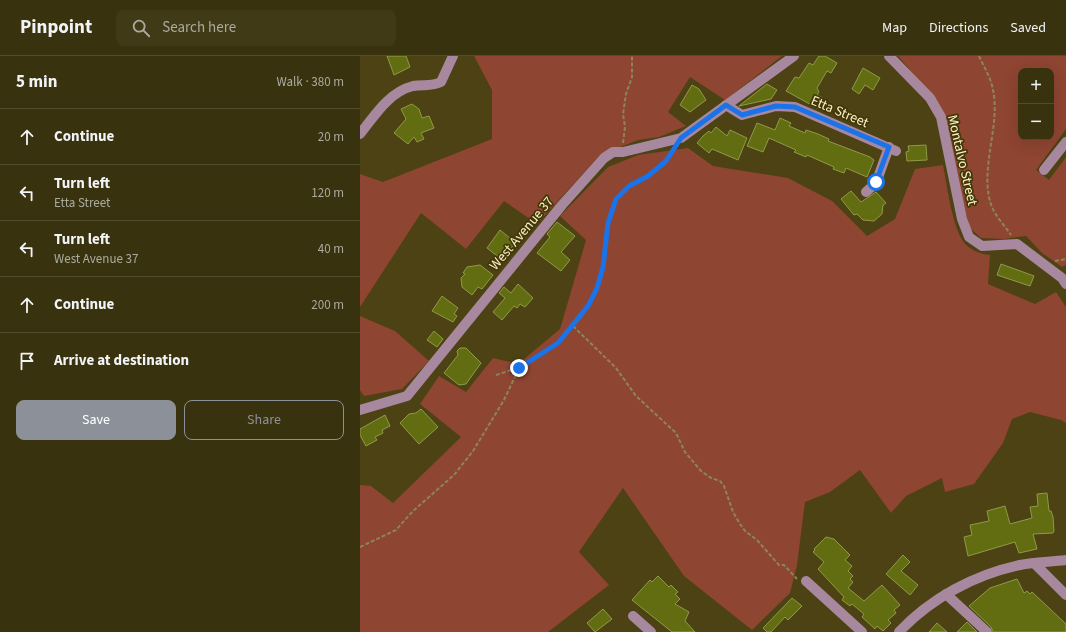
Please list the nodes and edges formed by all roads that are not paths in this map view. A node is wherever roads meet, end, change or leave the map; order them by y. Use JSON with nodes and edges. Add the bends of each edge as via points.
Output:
{"nodes":[{"id":1,"x":453,"y":56,"type":"edge"},
{"id":2,"x":794,"y":56,"type":"edge"},
{"id":3,"x":889,"y":56,"type":"edge"},
{"id":4,"x":726,"y":105,"type":"junction"},
{"id":5,"x":360,"y":134,"type":"edge"},
{"id":6,"x":1066,"y":142,"type":"edge"},
{"id":7,"x":1044,"y":170,"type":"dead end"},
{"id":8,"x":866,"y":192,"type":"dead end"},
{"id":9,"x":1066,"y":284,"type":"edge"},
{"id":10,"x":360,"y":410,"type":"edge"},
{"id":11,"x":1066,"y":560,"type":"edge"},
{"id":12,"x":1036,"y":564,"type":"junction"},
{"id":13,"x":806,"y":581,"type":"road end"},
{"id":14,"x":946,"y":594,"type":"junction"},
{"id":15,"x":1066,"y":595,"type":"edge"},
{"id":16,"x":633,"y":616,"type":"dead end"},
{"id":17,"x":651,"y":632,"type":"edge"},
{"id":18,"x":862,"y":632,"type":"edge"},
{"id":19,"x":899,"y":632,"type":"edge"},
{"id":20,"x":987,"y":632,"type":"edge"}],
"edges":[{"from":1,"to":5,"type":"street","via":[[441,82],[429,86],[414,86],[394,95]]},
{"from":2,"to":4,"type":"street","name":"West Avenue 37"},
{"from":3,"to":9,"type":"street","name":"Montalvo Street","via":[[930,98],[941,117],[962,219],[969,236],[982,246],[1017,244],[1062,278]]},
{"from":4,"to":8,"type":"street","name":"Etta Street","via":[[742,115],[776,106],[795,107],[893,149],[876,182]]},
{"from":4,"to":10,"type":"street","name":"West Avenue 37","via":[[681,138],[623,152],[613,152],[604,158],[562,205],[407,396]]},
{"from":6,"to":7,"type":"street"},
{"from":11,"to":12,"type":"street"},
{"from":12,"to":14,"type":"street","via":[[1021,565],[982,577]]},
{"from":12,"to":15,"type":"street"},
{"from":13,"to":18,"type":"street"},
{"from":14,"to":19,"type":"street","via":[[928,605]]},
{"from":14,"to":20,"type":"street"},
{"from":16,"to":17,"type":"street"}]}
